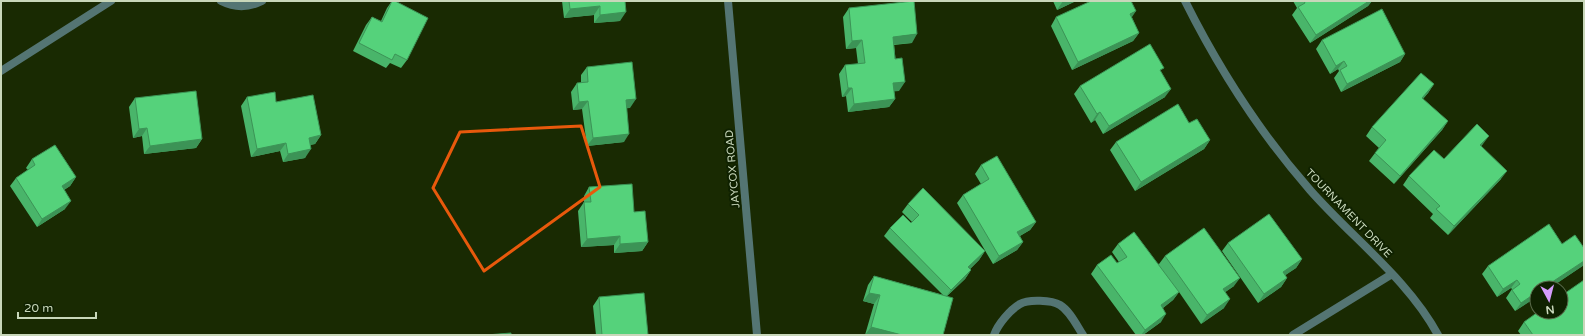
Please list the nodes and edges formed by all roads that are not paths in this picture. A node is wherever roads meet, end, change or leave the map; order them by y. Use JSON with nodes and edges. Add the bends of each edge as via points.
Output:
{"nodes":[{"id":1,"x":111,"y":1,"type":"edge"},
{"id":2,"x":220,"y":1,"type":"edge"},
{"id":3,"x":262,"y":1,"type":"edge"},
{"id":4,"x":728,"y":1,"type":"edge"},
{"id":5,"x":1185,"y":1,"type":"edge"},
{"id":6,"x":1,"y":71,"type":"edge"},
{"id":7,"x":1392,"y":274,"type":"junction"},
{"id":8,"x":757,"y":335,"type":"edge"},
{"id":9,"x":994,"y":335,"type":"edge"},
{"id":10,"x":1083,"y":335,"type":"edge"},
{"id":11,"x":1293,"y":335,"type":"edge"},
{"id":12,"x":1438,"y":335,"type":"edge"}],
"edges":[{"from":1,"to":6,"type":"street"},
{"from":2,"to":3,"type":"street","via":[[241,7]]},
{"from":4,"to":8,"type":"street","name":"JAYCOX ROAD"},
{"from":5,"to":7,"type":"street","name":"TOURNAMENT DRIVE","via":[[1209,48],[1256,122],[1310,190]]},
{"from":7,"to":11,"type":"street"},
{"from":7,"to":12,"type":"street","name":"TOURNAMENT DRIVE","via":[[1431,321]]},
{"from":9,"to":10,"type":"street","via":[[996,329],[1021,303],[1042,300],[1060,305]]}]}
